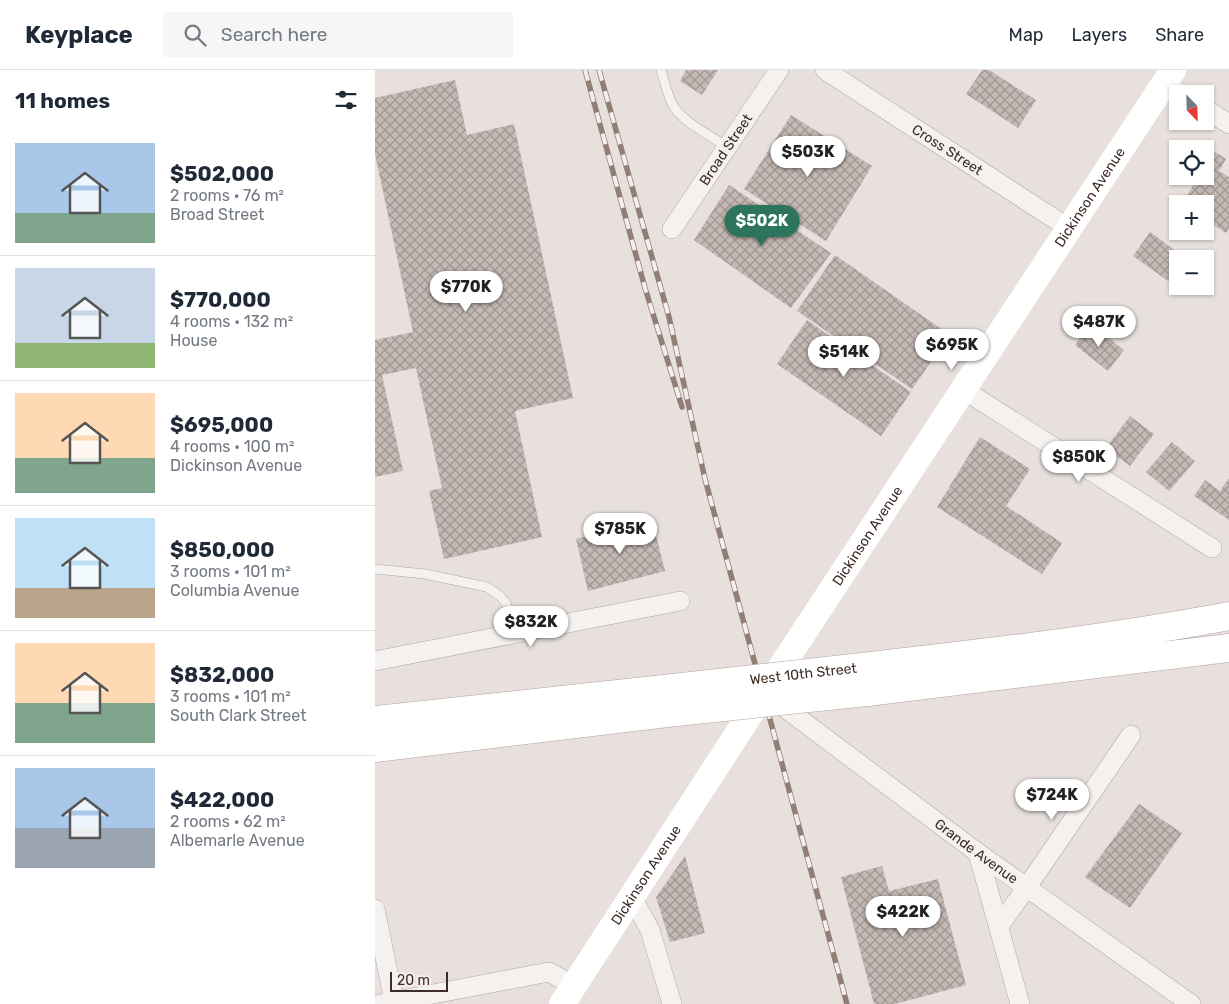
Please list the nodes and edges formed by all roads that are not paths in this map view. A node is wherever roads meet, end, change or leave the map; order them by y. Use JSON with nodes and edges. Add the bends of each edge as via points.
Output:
{"nodes":[{"id":1,"x":661,"y":70,"type":"edge"},
{"id":2,"x":779,"y":70,"type":"edge"},
{"id":3,"x":825,"y":70,"type":"edge"},
{"id":4,"x":1173,"y":82,"type":"edge"},
{"id":5,"x":1214,"y":115,"type":"edge"},
{"id":6,"x":1229,"y":124,"type":"edge"},
{"id":7,"x":727,"y":147,"type":"junction"},
{"id":8,"x":1070,"y":228,"type":"junction"},
{"id":9,"x":672,"y":229,"type":"dead end"},
{"id":10,"x":964,"y":390,"type":"junction"},
{"id":11,"x":1212,"y":548,"type":"dead end"},
{"id":12,"x":375,"y":569,"type":"edge"},
{"id":13,"x":679,"y":601,"type":"dead end"},
{"id":14,"x":1229,"y":616,"type":"edge"},
{"id":15,"x":514,"y":634,"type":"junction"},
{"id":16,"x":1229,"y":648,"type":"edge"},
{"id":17,"x":375,"y":661,"type":"edge"},
{"id":18,"x":864,"y":679,"type":"junction"},
{"id":19,"x":764,"y":693,"type":"junction"},
{"id":20,"x":665,"y":701,"type":"junction"},
{"id":21,"x":375,"y":720,"type":"edge"},
{"id":22,"x":1131,"y":735,"type":"dead end"},
{"id":23,"x":375,"y":748,"type":"edge"},
{"id":24,"x":978,"y":853,"type":"junction"},
{"id":25,"x":1027,"y":888,"type":"junction"},
{"id":26,"x":631,"y":897,"type":"junction"},
{"id":27,"x":375,"y":910,"type":"edge"},
{"id":28,"x":999,"y":926,"type":"junction"},
{"id":29,"x":568,"y":995,"type":"edge"},
{"id":30,"x":387,"y":1003,"type":"edge"},
{"id":31,"x":672,"y":1004,"type":"edge"},
{"id":32,"x":1020,"y":1004,"type":"edge"},
{"id":33,"x":1191,"y":1004,"type":"edge"}],
"edges":[{"from":1,"to":7,"type":"lane","via":[[675,109]]},
{"from":2,"to":7,"type":"street","name":"Broad Street"},
{"from":3,"to":8,"type":"street","name":"Cross Street"},
{"from":4,"to":8,"type":"main road","name":"Dickinson Avenue"},
{"from":5,"to":6,"type":"street"},
{"from":7,"to":9,"type":"street","name":"Broad Street"},
{"from":8,"to":10,"type":"main road","name":"Dickinson Avenue"},
{"from":10,"to":11,"type":"street"},
{"from":10,"to":19,"type":"main road","name":"Dickinson Avenue"},
{"from":12,"to":15,"type":"lane","via":[[425,574],[487,587],[506,604]]},
{"from":13,"to":15,"type":"street"},
{"from":14,"to":18,"type":"main road","name":"West 10th Street","via":[[1028,648]]},
{"from":15,"to":17,"type":"street"},
{"from":16,"to":18,"type":"main road","name":"West 10th Street"},
{"from":18,"to":20,"type":"main road","name":"West 10th Street","bridge":true},
{"from":19,"to":24,"type":"street","name":"Grande Avenue"},
{"from":19,"to":26,"type":"main road","name":"Dickinson Avenue"},
{"from":20,"to":21,"type":"main road","name":"West 10th Street"},
{"from":20,"to":23,"type":"main road","name":"West 10th Street"},
{"from":22,"to":25,"type":"street"},
{"from":24,"to":25,"type":"street","name":"Grande Avenue"},
{"from":24,"to":28,"type":"street"},
{"from":25,"to":28,"type":"street"},
{"from":25,"to":33,"type":"street","name":"Grande Avenue"},
{"from":26,"to":29,"type":"main road","name":"Dickinson Avenue"},
{"from":26,"to":31,"type":"street","via":[[650,930]]},
{"from":27,"to":30,"type":"street"},
{"from":28,"to":32,"type":"street"},
{"from":29,"to":30,"type":"street","via":[[549,972]]}]}
